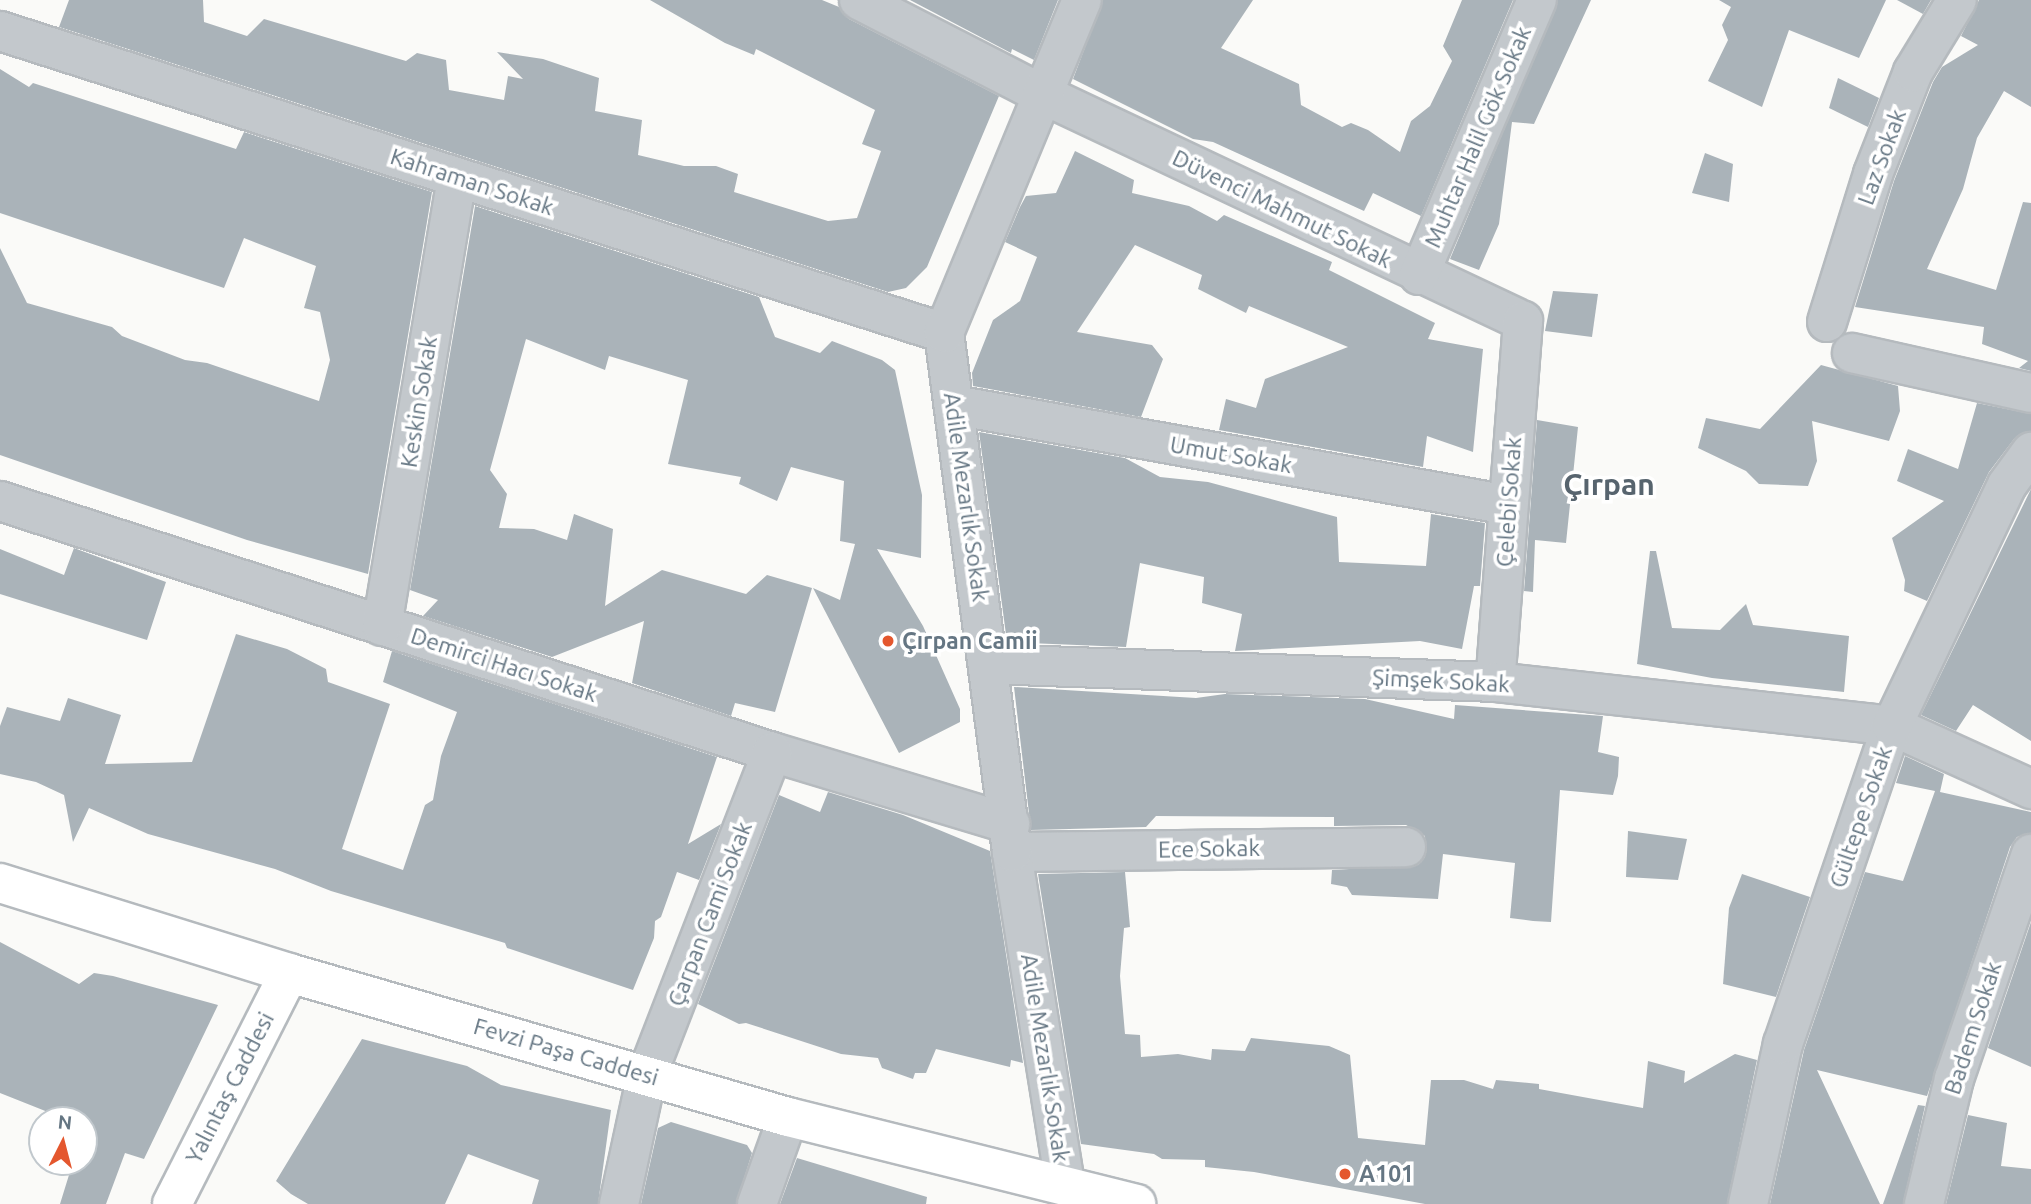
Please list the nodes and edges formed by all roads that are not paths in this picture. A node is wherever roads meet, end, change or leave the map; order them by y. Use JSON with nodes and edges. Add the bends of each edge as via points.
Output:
{"nodes":[{"id":1,"x":859,"y":0,"type":"edge"},
{"id":2,"x":1082,"y":0,"type":"edge"},
{"id":3,"x":1537,"y":0,"type":"edge"},
{"id":4,"x":1957,"y":0,"type":"edge"},
{"id":5,"x":0,"y":31,"type":"edge"},
{"id":6,"x":1042,"y":94,"type":"junction"},
{"id":7,"x":457,"y":178,"type":"junction"},
{"id":8,"x":1419,"y":275,"type":"junction"},
{"id":9,"x":1523,"y":321,"type":"joint"},
{"id":10,"x":1827,"y":322,"type":"dead end"},
{"id":11,"x":944,"y":333,"type":"junction"},
{"id":12,"x":1852,"y":353,"type":"dead end"},
{"id":13,"x":2031,"y":393,"type":"edge"},
{"id":14,"x":954,"y":405,"type":"junction"},
{"id":15,"x":2031,"y":452,"type":"edge"},
{"id":16,"x":0,"y":501,"type":"edge"},
{"id":17,"x":1508,"y":505,"type":"junction"},
{"id":18,"x":382,"y":626,"type":"junction"},
{"id":19,"x":988,"y":664,"type":"junction"},
{"id":20,"x":1494,"y":682,"type":"junction"},
{"id":21,"x":1892,"y":726,"type":"junction"},
{"id":22,"x":772,"y":752,"type":"junction"},
{"id":23,"x":2031,"y":789,"type":"edge"},
{"id":24,"x":1011,"y":838,"type":"junction"},
{"id":25,"x":1406,"y":846,"type":"dead end"},
{"id":26,"x":2031,"y":854,"type":"edge"},
{"id":27,"x":0,"y":883,"type":"edge"},
{"id":28,"x":289,"y":973,"type":"junction"},
{"id":29,"x":647,"y":1075,"type":"junction"},
{"id":30,"x":788,"y":1116,"type":"junction"},
{"id":31,"x":1065,"y":1184,"type":"junction"},
{"id":32,"x":172,"y":1204,"type":"edge"},
{"id":33,"x":619,"y":1204,"type":"edge"},
{"id":34,"x":757,"y":1204,"type":"edge"},
{"id":35,"x":1136,"y":1204,"type":"edge"},
{"id":36,"x":1748,"y":1204,"type":"edge"},
{"id":37,"x":1924,"y":1204,"type":"edge"}],
"edges":[{"from":1,"to":6,"type":"street","name":"Düvenci Mahmut Sokak"},
{"from":2,"to":6,"type":"street"},
{"from":3,"to":8,"type":"street","name":"Muhtar Halil Gök Sokak"},
{"from":4,"to":10,"type":"street","name":"Laz Sokak","via":[[1913,72],[1873,174]]},
{"from":5,"to":7,"type":"street","name":"Kahraman Sokak"},
{"from":6,"to":8,"type":"street","name":"Düvenci Mahmut Sokak"},
{"from":6,"to":11,"type":"street"},
{"from":7,"to":11,"type":"street","name":"Kahraman Sokak"},
{"from":7,"to":18,"type":"street","name":"Keskin Sokak"},
{"from":8,"to":9,"type":"street","name":"Düvenci Mahmut Sokak"},
{"from":9,"to":17,"type":"street","name":"Çelebi Sokak"},
{"from":11,"to":14,"type":"street","name":"Adile Mezarlık Sokak"},
{"from":12,"to":13,"type":"street"},
{"from":14,"to":17,"type":"street","name":"Umut Sokak"},
{"from":14,"to":19,"type":"street","name":"Adile Mezarlık Sokak"},
{"from":15,"to":21,"type":"street","name":"Gültepe Sokak","via":[[2007,485]]},
{"from":16,"to":18,"type":"street","name":"Demirci Hacı Sokak"},
{"from":17,"to":20,"type":"street","name":"Çelebi Sokak"},
{"from":18,"to":22,"type":"street","name":"Demirci Hacı Sokak"},
{"from":19,"to":20,"type":"street","name":"Şimşek Sokak"},
{"from":19,"to":24,"type":"street","name":"Adile Mezarlık Sokak"},
{"from":20,"to":21,"type":"street","name":"Şimşek Sokak"},
{"from":21,"to":23,"type":"street","name":"Şimşek Sokak"},
{"from":21,"to":36,"type":"street","name":"Gültepe Sokak","via":[[1783,1044]]},
{"from":22,"to":24,"type":"street","name":"Demirci Hacı Sokak"},
{"from":22,"to":29,"type":"street","name":"Çarpan Cami Sokak"},
{"from":24,"to":25,"type":"street","name":"Ece Sokak"},
{"from":24,"to":31,"type":"street","name":"Adile Mezarlık Sokak"},
{"from":26,"to":37,"type":"street","name":"Badem Sokak","via":[[1954,1079]]},
{"from":27,"to":28,"type":"main road","name":"Fevzi Paşa Caddesi"},
{"from":28,"to":29,"type":"main road","name":"Fevzi Paşa Caddesi"},
{"from":28,"to":32,"type":"main road","name":"Yalıntaş Caddesi"},
{"from":29,"to":30,"type":"main road","name":"Fevzi Paşa Caddesi"},
{"from":29,"to":33,"type":"street","name":"Çarpan Cami Sokak"},
{"from":30,"to":31,"type":"main road","name":"Fevzi Paşa Caddesi"},
{"from":30,"to":34,"type":"street"},
{"from":31,"to":35,"type":"main road","name":"Fevzi Paşa Caddesi"}]}
